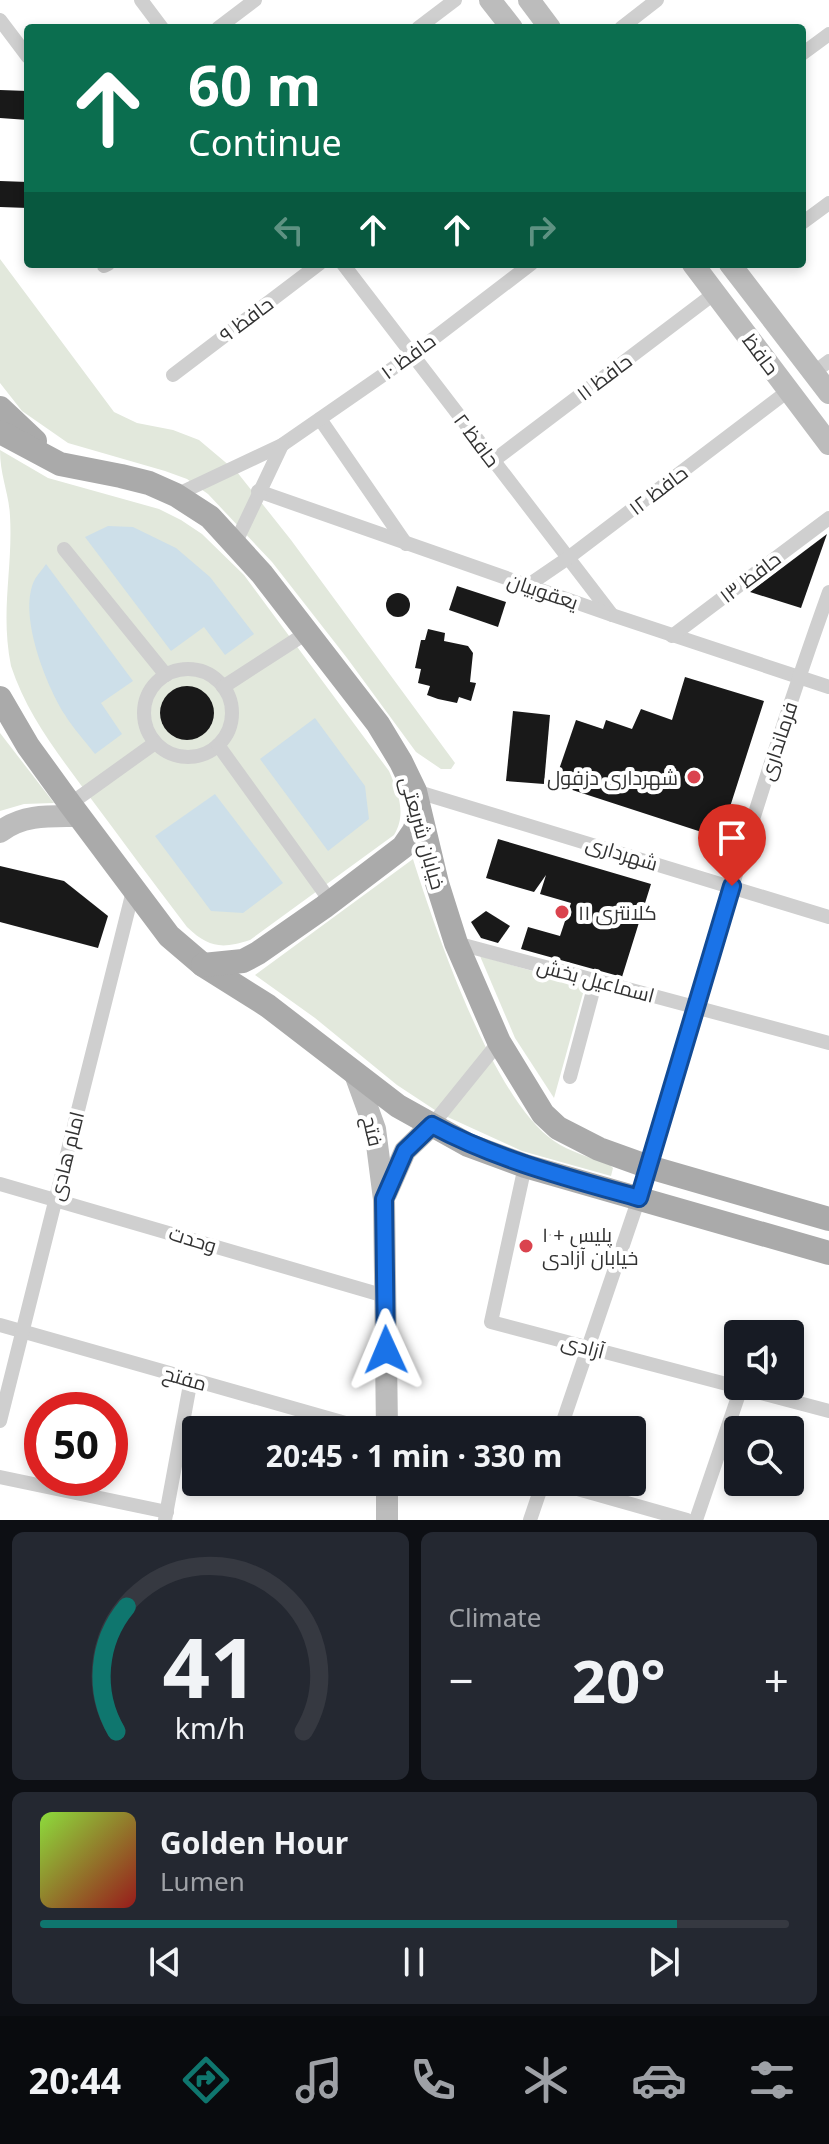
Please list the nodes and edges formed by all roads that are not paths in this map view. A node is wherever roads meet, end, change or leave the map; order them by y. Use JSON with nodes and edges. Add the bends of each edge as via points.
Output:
{"nodes":[{"id":1,"x":141,"y":0,"type":"edge"},
{"id":2,"x":255,"y":0,"type":"edge"},
{"id":3,"x":455,"y":0,"type":"edge"},
{"id":4,"x":490,"y":0,"type":"edge"},
{"id":5,"x":529,"y":0,"type":"edge"},
{"id":6,"x":657,"y":0,"type":"edge"},
{"id":7,"x":0,"y":20,"type":"edge"},
{"id":8,"x":159,"y":24,"type":"edge"},
{"id":9,"x":223,"y":24,"type":"edge"},
{"id":10,"x":423,"y":24,"type":"edge"},
{"id":11,"x":509,"y":24,"type":"edge"},
{"id":12,"x":547,"y":24,"type":"edge"},
{"id":13,"x":626,"y":24,"type":"edge"},
{"id":14,"x":829,"y":34,"type":"edge"},
{"id":15,"x":806,"y":51,"type":"edge"},
{"id":16,"x":24,"y":52,"type":"edge"},
{"id":17,"x":829,"y":203,"type":"edge"},
{"id":18,"x":806,"y":220,"type":"edge"},
{"id":19,"x":314,"y":268,"type":"edge"},
{"id":20,"x":346,"y":268,"type":"edge"},
{"id":21,"x":526,"y":268,"type":"edge"},
{"id":22,"x":696,"y":268,"type":"edge"},
{"id":23,"x":739,"y":268,"type":"edge"},
{"id":24,"x":715,"y":293,"type":"junction"},
{"id":25,"x":412,"y":355,"type":"junction"},
{"id":26,"x":821,"y":367,"type":"edge"},
{"id":27,"x":173,"y":375,"type":"dead end"},
{"id":28,"x":788,"y":391,"type":"junction"},
{"id":29,"x":829,"y":393,"type":"edge"},
{"id":30,"x":0,"y":408,"type":"edge"},
{"id":31,"x":320,"y":419,"type":"junction"},
{"id":32,"x":0,"y":432,"type":"edge"},
{"id":33,"x":829,"y":444,"type":"edge"},
{"id":34,"x":282,"y":445,"type":"junction"},
{"id":35,"x":493,"y":461,"type":"junction"},
{"id":36,"x":60,"y":464,"type":"junction"},
{"id":37,"x":258,"y":491,"type":"junction"},
{"id":38,"x":176,"y":495,"type":"junction"},
{"id":39,"x":829,"y":518,"type":"edge"},
{"id":40,"x":235,"y":544,"type":"junction"},
{"id":41,"x":406,"y":544,"type":"junction"},
{"id":42,"x":64,"y":549,"type":"dead end"},
{"id":43,"x":568,"y":558,"type":"junction"},
{"id":44,"x":527,"y":586,"type":"junction"},
{"id":45,"x":829,"y":592,"type":"edge"},
{"id":46,"x":612,"y":615,"type":"junction"},
{"id":47,"x":308,"y":632,"type":"junction"},
{"id":48,"x":672,"y":636,"type":"junction"},
{"id":49,"x":166,"y":675,"type":"junction"},
{"id":50,"x":799,"y":677,"type":"junction"},
{"id":51,"x":223,"y":687,"type":"junction"},
{"id":52,"x":829,"y":687,"type":"edge"},
{"id":53,"x":0,"y":698,"type":"edge"},
{"id":54,"x":155,"y":743,"type":"junction"},
{"id":55,"x":218,"y":745,"type":"junction"},
{"id":56,"x":417,"y":803,"type":"junction"},
{"id":57,"x":74,"y":810,"type":"junction"},
{"id":58,"x":0,"y":832,"type":"edge"},
{"id":59,"x":732,"y":886,"type":"junction"},
{"id":60,"x":133,"y":891,"type":"junction"},
{"id":61,"x":331,"y":902,"type":"junction"},
{"id":62,"x":829,"y":917,"type":"edge"},
{"id":63,"x":456,"y":943,"type":"junction"},
{"id":64,"x":203,"y":965,"type":"junction"},
{"id":65,"x":596,"y":980,"type":"junction"},
{"id":66,"x":696,"y":1007,"type":"junction"},
{"id":67,"x":499,"y":1042,"type":"junction"},
{"id":68,"x":829,"y":1043,"type":"edge"},
{"id":69,"x":355,"y":1074,"type":"junction"},
{"id":70,"x":570,"y":1077,"type":"dead end"},
{"id":71,"x":432,"y":1125,"type":"junction"},
{"id":72,"x":525,"y":1166,"type":"junction"},
{"id":73,"x":649,"y":1167,"type":"junction"},
{"id":74,"x":0,"y":1184,"type":"edge"},
{"id":75,"x":55,"y":1198,"type":"junction"},
{"id":76,"x":639,"y":1198,"type":"junction"},
{"id":77,"x":384,"y":1199,"type":"junction"},
{"id":78,"x":829,"y":1219,"type":"edge"},
{"id":79,"x":829,"y":1253,"type":"edge"},
{"id":80,"x":385,"y":1296,"type":"junction"},
{"id":81,"x":0,"y":1325,"type":"edge"},
{"id":82,"x":22,"y":1331,"type":"junction"},
{"id":83,"x":588,"y":1348,"type":"junction"},
{"id":84,"x":191,"y":1379,"type":"junction"},
{"id":85,"x":724,"y":1384,"type":"edge"},
{"id":86,"x":737,"y":1400,"type":"edge"},
{"id":87,"x":787,"y":1400,"type":"edge"},
{"id":88,"x":829,"y":1411,"type":"edge"},
{"id":89,"x":321,"y":1416,"type":"edge"},
{"id":90,"x":387,"y":1416,"type":"edge"},
{"id":91,"x":565,"y":1416,"type":"edge"},
{"id":92,"x":0,"y":1421,"type":"edge"},
{"id":93,"x":0,"y":1477,"type":"edge"},
{"id":94,"x":387,"y":1496,"type":"edge"},
{"id":95,"x":538,"y":1496,"type":"edge"},
{"id":96,"x":602,"y":1496,"type":"edge"},
{"id":97,"x":166,"y":1516,"type":"edge"},
{"id":98,"x":387,"y":1520,"type":"edge"},
{"id":99,"x":530,"y":1520,"type":"edge"},
{"id":100,"x":687,"y":1520,"type":"edge"},
{"id":101,"x":696,"y":1520,"type":"edge"}],
"edges":[{"from":1,"to":8,"type":"street"},
{"from":2,"to":9,"type":"street"},
{"from":3,"to":10,"type":"street"},
{"from":4,"to":11,"type":"main road"},
{"from":5,"to":12,"type":"main road"},
{"from":6,"to":13,"type":"street"},
{"from":7,"to":16,"type":"street"},
{"from":14,"to":15,"type":"street"},
{"from":17,"to":18,"type":"street"},
{"from":19,"to":27,"type":"street","name":"حافظ ۹"},
{"from":20,"to":25,"type":"street","name":"حافظ ۲"},
{"from":21,"to":25,"type":"street","name":"حافظ ۱۰"},
{"from":22,"to":24,"type":"main road","name":"حافظ"},
{"from":23,"to":26,"type":"main road","name":"حافظ"},
{"from":24,"to":28,"type":"main road","name":"حافظ"},
{"from":24,"to":35,"type":"street","name":"حافظ ۱۱"},
{"from":25,"to":31,"type":"street","name":"حافظ ۱۰"},
{"from":25,"to":35,"type":"street","name":"حافظ ۲"},
{"from":26,"to":29,"type":"main road","name":"حافظ"},
{"from":28,"to":33,"type":"main road","name":"حافظ"},
{"from":28,"to":43,"type":"street","name":"حافظ ۱۲"},
{"from":30,"to":36,"type":"main road"},
{"from":31,"to":34,"type":"street","name":"حافظ ۱۰"},
{"from":31,"to":41,"type":"street"},
{"from":32,"to":36,"type":"main road","name":"خیابان شریعتی"},
{"from":34,"to":37,"type":"street"},
{"from":34,"to":38,"type":"street","name":"حافظ ۱۰"},
{"from":35,"to":43,"type":"street","name":"حافظ ۲"},
{"from":36,"to":38,"type":"main road","name":"خیابان شریعتی"},
{"from":37,"to":40,"type":"street"},
{"from":37,"to":41,"type":"street","name":"یعقوبیان"},
{"from":38,"to":40,"type":"main road","name":"خیابان شریعتی","via":[[210,517]]},
{"from":39,"to":48,"type":"street","name":"حافظ ۱۳"},
{"from":40,"to":47,"type":"main road","name":"خیابان شریعتی"},
{"from":41,"to":44,"type":"street","name":"یعقوبیان"},
{"from":42,"to":49,"type":"street"},
{"from":43,"to":44,"type":"street","name":"حافظ ۱۲"},
{"from":43,"to":46,"type":"street","name":"حافظ ۲"},
{"from":44,"to":46,"type":"street","name":"یعقوبیان"},
{"from":45,"to":50,"type":"street","name":"فرمانداری"},
{"from":46,"to":48,"type":"street","name":"یعقوبیان"},
{"from":47,"to":51,"type":"street"},
{"from":47,"to":56,"type":"main road","name":"خیابان شریعتی","via":[[378,724]]},
{"from":48,"to":50,"type":"street","name":"یعقوبیان"},
{"from":49,"to":51,"type":"street","via":[[196,670]]},
{"from":49,"to":54,"type":"street","via":[[145,701],[144,723]]},
{"from":50,"to":52,"type":"street","name":"یعقوبیان"},
{"from":50,"to":59,"type":"street","name":"فرمانداری"},
{"from":51,"to":55,"type":"street","via":[[232,717]]},
{"from":53,"to":57,"type":"main road"},
{"from":54,"to":55,"type":"street","via":[[171,754],[191,757]]},
{"from":54,"to":57,"type":"street"},
{"from":55,"to":61,"type":"street"},
{"from":56,"to":59,"type":"street","name":"شهرداری"},
{"from":56,"to":61,"type":"main road","via":[[414,831],[403,847]]},
{"from":56,"to":63,"type":"main road","name":"خیابان شریعتی"},
{"from":57,"to":58,"type":"main road","via":[[10,824]]},
{"from":57,"to":60,"type":"main road"},
{"from":59,"to":62,"type":"street","name":"شهرداری"},
{"from":59,"to":66,"type":"street","name":"فرمانداری"},
{"from":60,"to":64,"type":"main road","via":[[169,936]]},
{"from":60,"to":75,"type":"street","name":"امام هادی"},
{"from":61,"to":64,"type":"main road","via":[[251,957]]},
{"from":63,"to":65,"type":"street","name":"اسماعیل بخش"},
{"from":63,"to":67,"type":"main road","name":"خیابان شریعتی"},
{"from":64,"to":69,"type":"main road","via":[[309,1035]]},
{"from":65,"to":66,"type":"street","name":"اسماعیل بخش"},
{"from":65,"to":70,"type":"street"},
{"from":66,"to":68,"type":"street","name":"اسماعیل بخش"},
{"from":66,"to":73,"type":"street","name":"فرمانداری"},
{"from":67,"to":71,"type":"street"},
{"from":67,"to":73,"type":"main road","name":"خیابان شریعتی","via":[[543,1114],[558,1128]]},
{"from":69,"to":71,"type":"main road"},
{"from":69,"to":77,"type":"main road","name":"فتح","via":[[375,1129]]},
{"from":71,"to":72,"type":"main road"},
{"from":71,"to":77,"type":"main road","via":[[405,1151]]},
{"from":72,"to":76,"type":"main road"},
{"from":72,"to":83,"type":"street","name":"آزادی","via":[[491,1322]]},
{"from":73,"to":76,"type":"main road"},
{"from":73,"to":78,"type":"main road","name":"خیابان شریعتی"},
{"from":74,"to":75,"type":"street","name":"وحدت"},
{"from":75,"to":80,"type":"street","name":"وحدت"},
{"from":75,"to":82,"type":"street","name":"امام هادی"},
{"from":76,"to":79,"type":"main road"},
{"from":76,"to":83,"type":"street"},
{"from":77,"to":80,"type":"main road","name":"فتح"},
{"from":80,"to":90,"type":"main road","name":"فتح"},
{"from":81,"to":82,"type":"street","name":"مفتح"},
{"from":82,"to":84,"type":"street","name":"مفتح"},
{"from":82,"to":92,"type":"street","name":"امام هادی"},
{"from":83,"to":85,"type":"street","name":"آزادی"},
{"from":83,"to":91,"type":"street"},
{"from":84,"to":89,"type":"street","name":"مفتح"},
{"from":84,"to":97,"type":"street"},
{"from":86,"to":101,"type":"street"},
{"from":87,"to":88,"type":"street","name":"آزادی"},
{"from":93,"to":97,"type":"street"},
{"from":94,"to":98,"type":"main road"},
{"from":95,"to":99,"type":"street"},
{"from":96,"to":100,"type":"street"}]}
